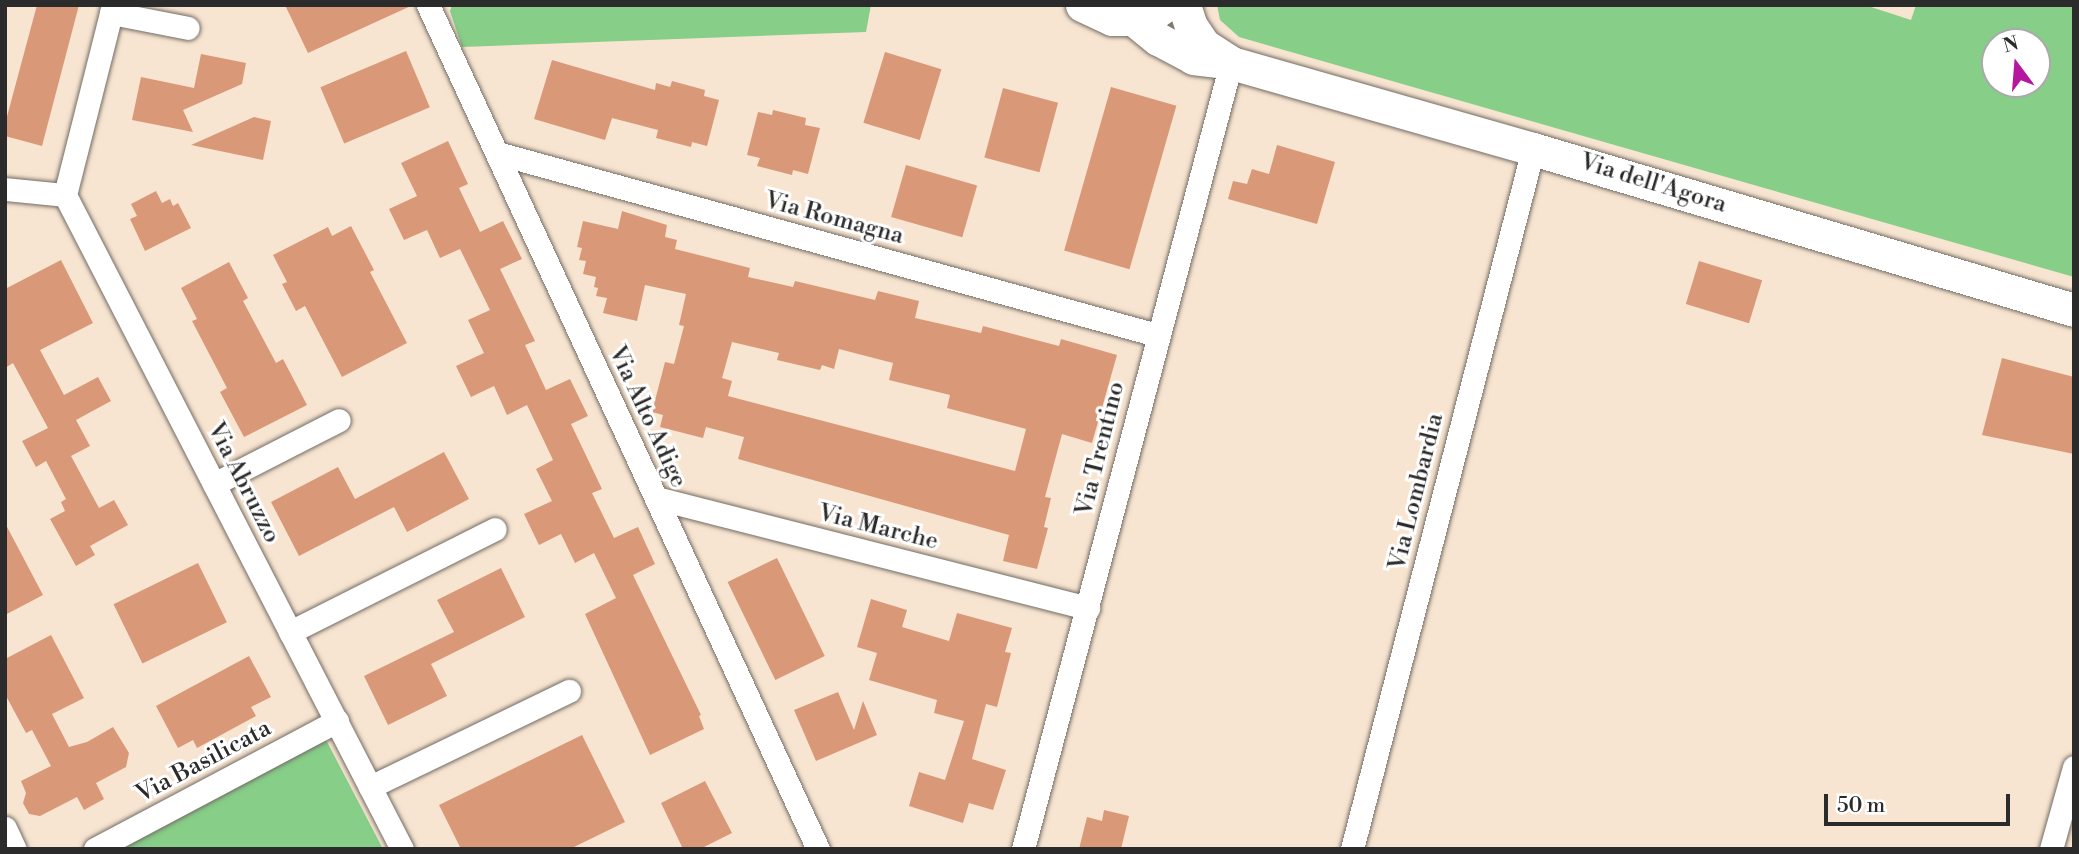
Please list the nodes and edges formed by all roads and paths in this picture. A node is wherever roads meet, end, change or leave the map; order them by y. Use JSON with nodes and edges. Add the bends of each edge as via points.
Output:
{"nodes":[{"id":1,"x":1082,"y":5,"type":"edge"},
{"id":2,"x":1166,"y":5,"type":"edge"},
{"id":3,"x":1184,"y":5,"type":"edge"},
{"id":4,"x":430,"y":6,"type":"edge"},
{"id":5,"x":112,"y":9,"type":"edge"},
{"id":6,"x":1133,"y":19,"type":"junction"},
{"id":7,"x":188,"y":28,"type":"dead end"},
{"id":8,"x":1231,"y":62,"type":"junction"},
{"id":9,"x":1533,"y":149,"type":"junction"},
{"id":10,"x":497,"y":153,"type":"junction"},
{"id":11,"x":5,"y":189,"type":"edge"},
{"id":12,"x":65,"y":195,"type":"junction"},
{"id":13,"x":2074,"y":310,"type":"edge"},
{"id":14,"x":1157,"y":335,"type":"junction"},
{"id":15,"x":339,"y":420,"type":"dead end"},
{"id":16,"x":214,"y":484,"type":"junction"},
{"id":17,"x":656,"y":498,"type":"junction"},
{"id":18,"x":495,"y":529,"type":"dead end"},
{"id":19,"x":1088,"y":608,"type":"junction"},
{"id":20,"x":290,"y":632,"type":"junction"},
{"id":21,"x":569,"y":691,"type":"dead end"},
{"id":22,"x":337,"y":721,"type":"junction"},
{"id":23,"x":2074,"y":767,"type":"edge"},
{"id":24,"x":370,"y":787,"type":"junction"},
{"id":25,"x":5,"y":828,"type":"edge"},
{"id":26,"x":15,"y":849,"type":"edge"},
{"id":27,"x":95,"y":849,"type":"edge"},
{"id":28,"x":402,"y":849,"type":"edge"},
{"id":29,"x":818,"y":849,"type":"edge"},
{"id":30,"x":1023,"y":849,"type":"edge"},
{"id":31,"x":1352,"y":849,"type":"edge"},
{"id":32,"x":2051,"y":849,"type":"edge"}],
"edges":[{"from":1,"to":6,"type":"street","name":"Via dell'Agora","via":[[1112,19]]},
{"from":2,"to":6,"type":"street"},
{"from":3,"to":8,"type":"street","name":"Via dell'Agora","via":[[1204,45]]},
{"from":4,"to":10,"type":"street","name":"Via Alto Adige"},
{"from":5,"to":7,"type":"street"},
{"from":5,"to":12,"type":"street"},
{"from":6,"to":8,"type":"street","name":"Via dell'Agora","via":[[1193,58]]},
{"from":8,"to":9,"type":"street","name":"Via dell'Agora"},
{"from":8,"to":14,"type":"street","name":"Via Trentino"},
{"from":9,"to":13,"type":"street","name":"Via dell'Agora"},
{"from":9,"to":31,"type":"street","name":"Via Lombardia"},
{"from":10,"to":14,"type":"street","name":"Via Romagna"},
{"from":10,"to":17,"type":"street","name":"Via Alto Adige"},
{"from":11,"to":12,"type":"street"},
{"from":12,"to":16,"type":"street","name":"Via Abruzzo"},
{"from":14,"to":19,"type":"street","name":"Via Trentino"},
{"from":15,"to":16,"type":"street"},
{"from":16,"to":20,"type":"street","name":"Via Abruzzo"},
{"from":17,"to":19,"type":"street","name":"Via Marche"},
{"from":17,"to":29,"type":"street","name":"Via Alto Adige"},
{"from":18,"to":20,"type":"street"},
{"from":19,"to":30,"type":"street","name":"Via Trentino"},
{"from":20,"to":22,"type":"street","name":"Via Abruzzo"},
{"from":21,"to":24,"type":"street"},
{"from":22,"to":24,"type":"street","name":"Via Abruzzo"},
{"from":22,"to":27,"type":"street","name":"Via Basilicata"},
{"from":23,"to":32,"type":"street"},
{"from":24,"to":28,"type":"street","name":"Via Abruzzo"},
{"from":25,"to":26,"type":"street"}]}
